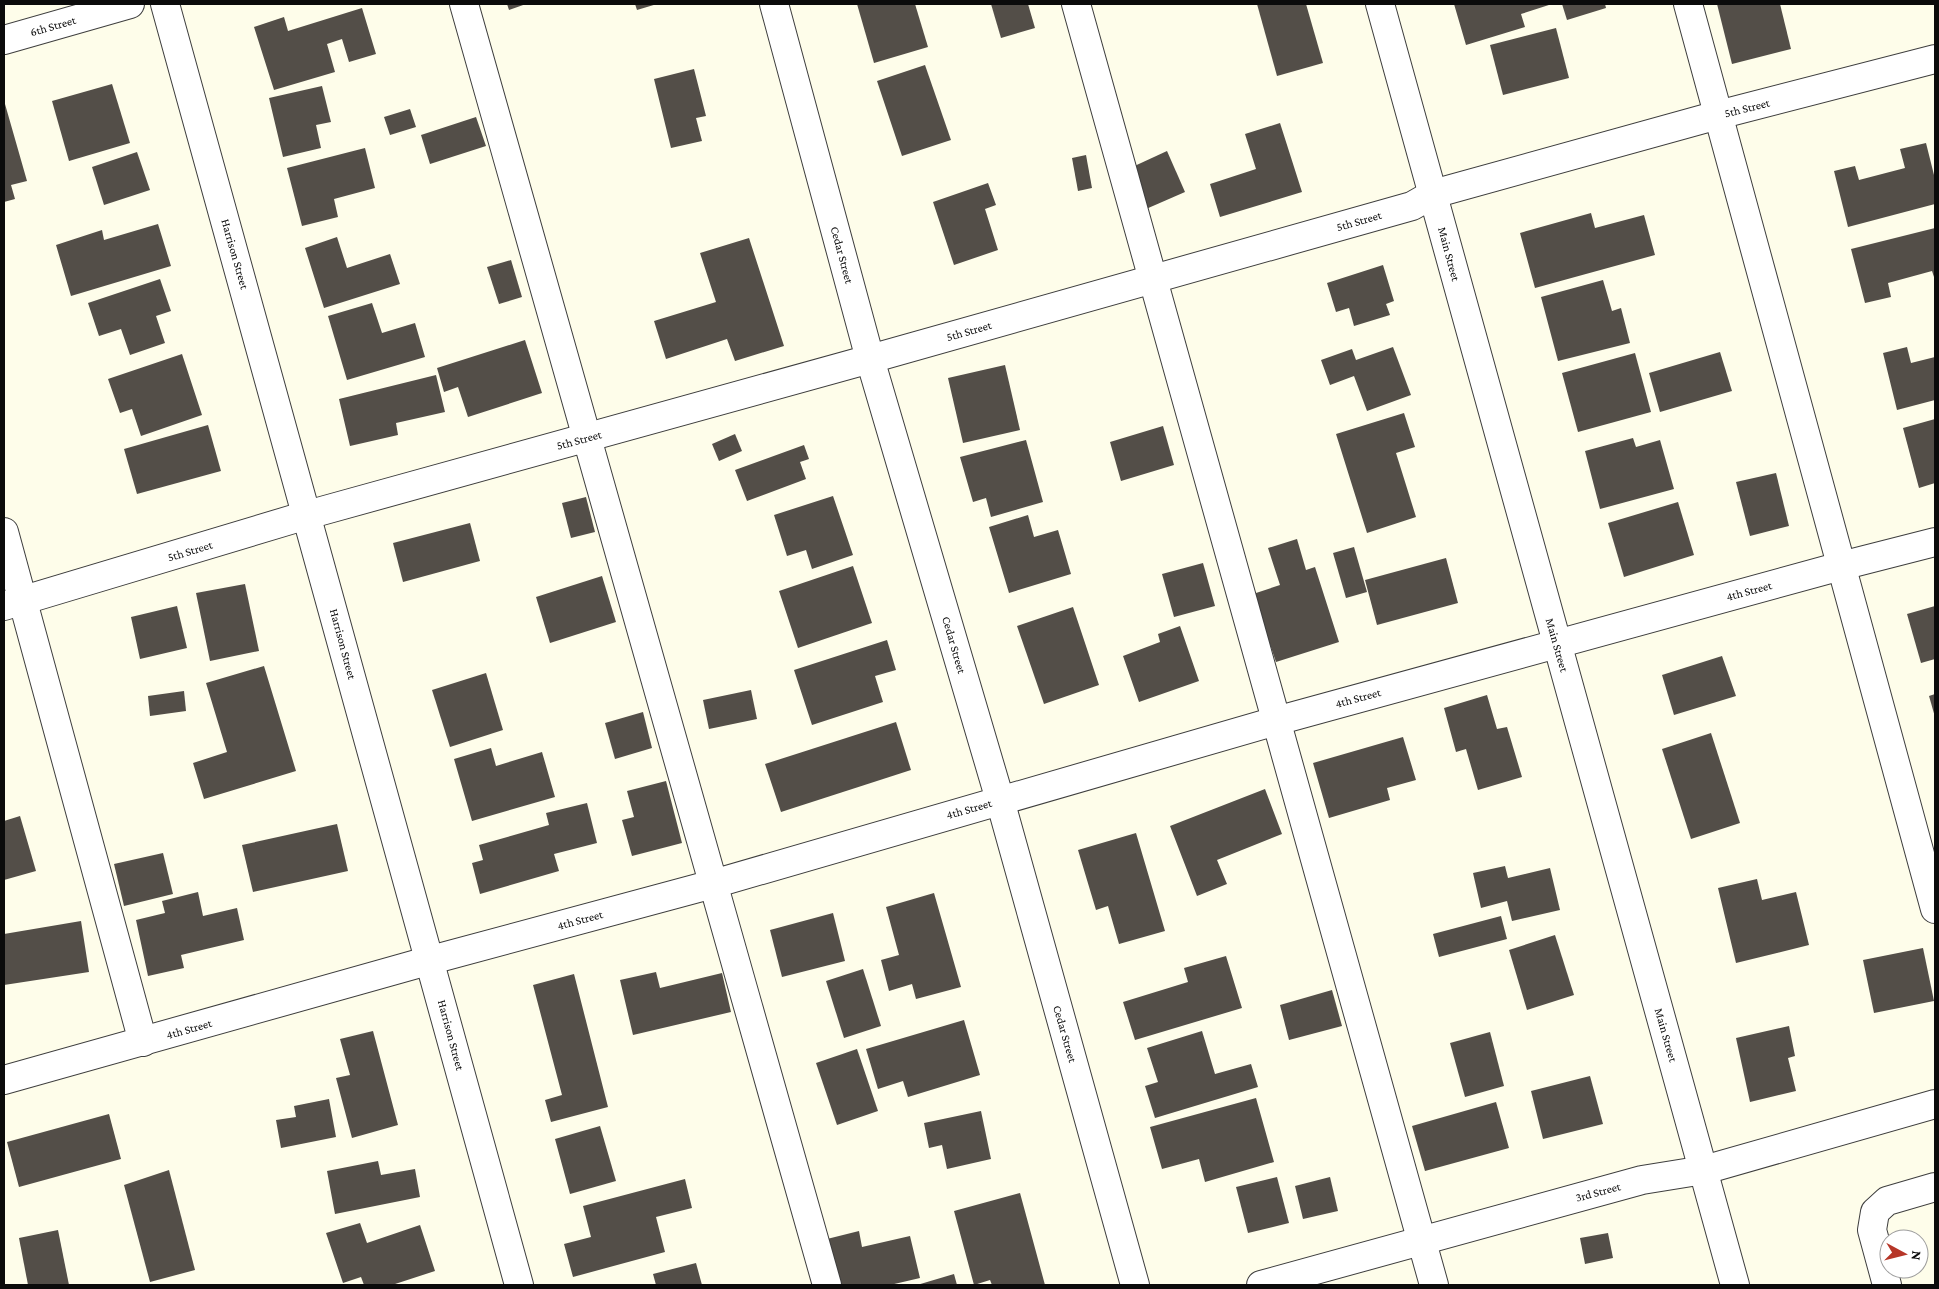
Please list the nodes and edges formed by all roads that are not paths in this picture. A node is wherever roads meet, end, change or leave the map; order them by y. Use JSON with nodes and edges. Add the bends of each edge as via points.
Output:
{"nodes":[{"id":1,"x":130,"y":4,"type":"edge"},
{"id":2,"x":165,"y":4,"type":"edge"},
{"id":3,"x":464,"y":4,"type":"edge"},
{"id":4,"x":774,"y":4,"type":"edge"},
{"id":5,"x":1076,"y":4,"type":"edge"},
{"id":6,"x":1380,"y":4,"type":"edge"},
{"id":7,"x":1688,"y":4,"type":"edge"},
{"id":8,"x":4,"y":40,"type":"edge"},
{"id":9,"x":1935,"y":59,"type":"edge"},
{"id":10,"x":1718,"y":115,"type":"junction"},
{"id":11,"x":1433,"y":194,"type":"junction"},
{"id":12,"x":1152,"y":280,"type":"junction"},
{"id":13,"x":870,"y":359,"type":"junction"},
{"id":14,"x":587,"y":438,"type":"junction"},
{"id":15,"x":307,"y":515,"type":"junction"},
{"id":16,"x":4,"y":532,"type":"edge"},
{"id":17,"x":1935,"y":542,"type":"edge"},
{"id":18,"x":1841,"y":566,"type":"junction"},
{"id":19,"x":13,"y":604,"type":"edge"},
{"id":20,"x":1556,"y":643,"type":"junction"},
{"id":21,"x":1276,"y":721,"type":"junction"},
{"id":22,"x":1000,"y":800,"type":"junction"},
{"id":23,"x":714,"y":884,"type":"junction"},
{"id":24,"x":1935,"y":909,"type":"edge"},
{"id":25,"x":431,"y":960,"type":"junction"},
{"id":26,"x":143,"y":1042,"type":"junction"},
{"id":27,"x":4,"y":1080,"type":"edge"},
{"id":28,"x":1935,"y":1104,"type":"edge"},
{"id":29,"x":1704,"y":1170,"type":"junction"},
{"id":30,"x":1935,"y":1187,"type":"edge"},
{"id":31,"x":1421,"y":1241,"type":"junction"},
{"id":32,"x":519,"y":1285,"type":"edge"},
{"id":33,"x":827,"y":1285,"type":"edge"},
{"id":34,"x":1135,"y":1285,"type":"edge"},
{"id":35,"x":1261,"y":1285,"type":"edge"},
{"id":36,"x":1434,"y":1285,"type":"edge"},
{"id":37,"x":1735,"y":1285,"type":"edge"},
{"id":38,"x":1887,"y":1285,"type":"edge"}],
"edges":[{"from":1,"to":8,"type":"street","name":"6th Street"},
{"from":2,"to":15,"type":"street","name":"Harrison Street"},
{"from":3,"to":14,"type":"street"},
{"from":4,"to":13,"type":"street","name":"Cedar Street"},
{"from":5,"to":12,"type":"street"},
{"from":6,"to":11,"type":"street","name":"Main Street"},
{"from":7,"to":10,"type":"street"},
{"from":9,"to":10,"type":"street","name":"5th Street"},
{"from":10,"to":11,"type":"street","name":"5th Street"},
{"from":10,"to":18,"type":"street"},
{"from":11,"to":12,"type":"street","name":"5th Street","via":[[1412,206]]},
{"from":11,"to":20,"type":"street","name":"Main Street"},
{"from":12,"to":13,"type":"street","name":"5th Street"},
{"from":12,"to":21,"type":"street"},
{"from":13,"to":14,"type":"street","name":"5th Street"},
{"from":13,"to":22,"type":"street","name":"Cedar Street"},
{"from":14,"to":15,"type":"street","name":"5th Street"},
{"from":14,"to":23,"type":"street"},
{"from":15,"to":19,"type":"street","name":"5th Street"},
{"from":15,"to":25,"type":"street","name":"Harrison Street"},
{"from":16,"to":19,"type":"street"},
{"from":17,"to":18,"type":"street","name":"4th Street"},
{"from":18,"to":20,"type":"street","name":"4th Street"},
{"from":18,"to":24,"type":"street"},
{"from":19,"to":26,"type":"street"},
{"from":20,"to":21,"type":"street","name":"4th Street"},
{"from":20,"to":29,"type":"street","name":"Main Street"},
{"from":21,"to":22,"type":"street","name":"4th Street"},
{"from":21,"to":31,"type":"street"},
{"from":22,"to":23,"type":"street","name":"4th Street"},
{"from":22,"to":34,"type":"street","name":"Cedar Street"},
{"from":23,"to":25,"type":"street","name":"4th Street"},
{"from":23,"to":33,"type":"street"},
{"from":25,"to":26,"type":"street","name":"4th Street"},
{"from":25,"to":32,"type":"street","name":"Harrison Street"},
{"from":26,"to":27,"type":"street","name":"4th Street"},
{"from":28,"to":29,"type":"street","name":"3rd Street"},
{"from":29,"to":31,"type":"street","name":"3rd Street","via":[[1642,1180]]},
{"from":29,"to":37,"type":"street","name":"Main Street"},
{"from":30,"to":38,"type":"street","via":[[1887,1202],[1875,1212],[1872,1230]]},
{"from":31,"to":35,"type":"street","name":"3rd Street"},
{"from":31,"to":36,"type":"street"}]}
